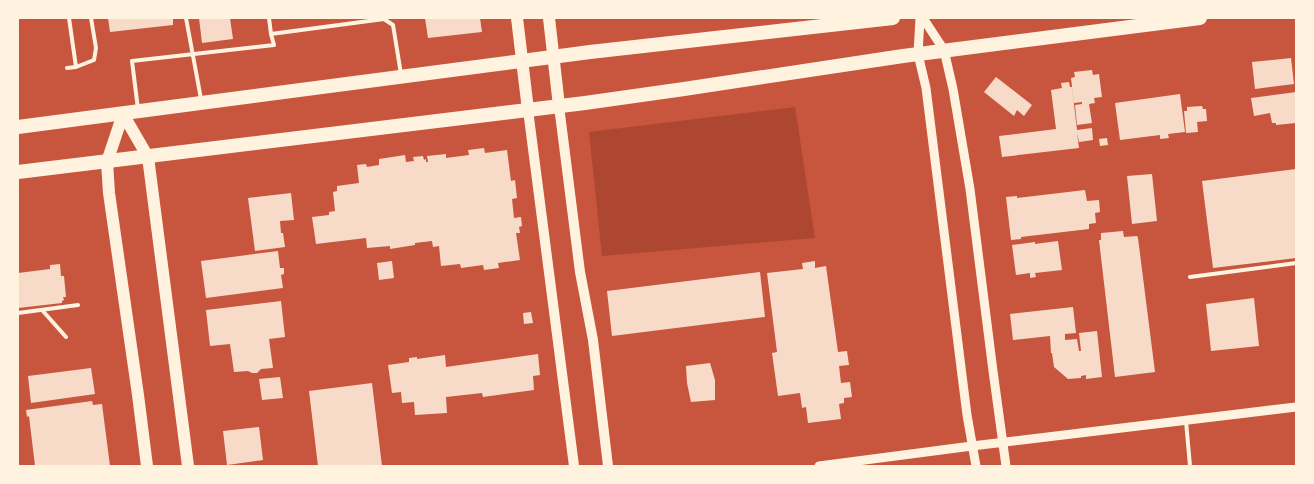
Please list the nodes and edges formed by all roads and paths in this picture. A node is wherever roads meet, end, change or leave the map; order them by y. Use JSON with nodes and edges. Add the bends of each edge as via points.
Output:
{"nodes":[{"id":1,"x":69,"y":18,"type":"edge"},
{"id":2,"x":91,"y":18,"type":"edge"},
{"id":3,"x":186,"y":18,"type":"edge"},
{"id":4,"x":269,"y":18,"type":"edge"},
{"id":5,"x":517,"y":18,"type":"edge"},
{"id":6,"x":549,"y":18,"type":"edge"},
{"id":7,"x":893,"y":18,"type":"edge"},
{"id":8,"x":921,"y":18,"type":"edge"},
{"id":9,"x":1200,"y":18,"type":"edge"},
{"id":10,"x":271,"y":34,"type":"junction"},
{"id":11,"x":944,"y":50,"type":"junction"},
{"id":12,"x":193,"y":54,"type":"junction"},
{"id":13,"x":918,"y":54,"type":"junction"},
{"id":14,"x":554,"y":57,"type":"junction"},
{"id":15,"x":522,"y":61,"type":"junction"},
{"id":16,"x":76,"y":67,"type":"junction"},
{"id":17,"x":67,"y":68,"type":"dead end"},
{"id":18,"x":402,"y":77,"type":"junction"},
{"id":19,"x":202,"y":103,"type":"junction"},
{"id":20,"x":560,"y":106,"type":"junction"},
{"id":21,"x":528,"y":110,"type":"junction"},
{"id":22,"x":138,"y":112,"type":"junction"},
{"id":23,"x":123,"y":114,"type":"junction"},
{"id":24,"x":18,"y":127,"type":"edge"},
{"id":25,"x":148,"y":156,"type":"junction"},
{"id":26,"x":107,"y":162,"type":"junction"},
{"id":27,"x":18,"y":172,"type":"edge"},
{"id":28,"x":1296,"y":263,"type":"edge"},
{"id":29,"x":1190,"y":277,"type":"dead end"},
{"id":30,"x":78,"y":305,"type":"dead end"},
{"id":31,"x":42,"y":310,"type":"junction"},
{"id":32,"x":18,"y":313,"type":"edge"},
{"id":33,"x":66,"y":337,"type":"dead end"},
{"id":34,"x":1296,"y":407,"type":"edge"},
{"id":35,"x":1186,"y":421,"type":"junction"},
{"id":36,"x":1004,"y":443,"type":"junction"},
{"id":37,"x":972,"y":446,"type":"junction"},
{"id":38,"x":147,"y":466,"type":"edge"},
{"id":39,"x":188,"y":466,"type":"edge"},
{"id":40,"x":574,"y":466,"type":"edge"},
{"id":41,"x":608,"y":466,"type":"edge"},
{"id":42,"x":820,"y":466,"type":"edge"},
{"id":43,"x":976,"y":466,"type":"edge"},
{"id":44,"x":1006,"y":466,"type":"edge"},
{"id":45,"x":1190,"y":466,"type":"edge"}],
"edges":[{"from":1,"to":16,"type":"lane"},
{"from":2,"to":16,"type":"lane","via":[[96,48],[94,60]]},
{"from":3,"to":12,"type":"lane"},
{"from":4,"to":10,"type":"lane"},
{"from":5,"to":15,"type":"main road"},
{"from":6,"to":14,"type":"main road"},
{"from":7,"to":14,"type":"highway"},
{"from":8,"to":11,"type":"street"},
{"from":8,"to":13,"type":"street"},
{"from":9,"to":11,"type":"highway"},
{"from":10,"to":12,"type":"lane","via":[[274,45]]},
{"from":10,"to":18,"type":"lane","via":[[384,19],[393,26]]},
{"from":11,"to":13,"type":"highway"},
{"from":11,"to":36,"type":"street","via":[[970,189]]},
{"from":12,"to":19,"type":"lane"},
{"from":12,"to":22,"type":"lane","via":[[132,61]]},
{"from":13,"to":20,"type":"highway"},
{"from":13,"to":37,"type":"street","via":[[926,88]]},
{"from":14,"to":15,"type":"highway"},
{"from":14,"to":20,"type":"main road"},
{"from":15,"to":18,"type":"highway"},
{"from":15,"to":21,"type":"main road"},
{"from":16,"to":17,"type":"lane"},
{"from":18,"to":19,"type":"highway"},
{"from":19,"to":22,"type":"highway"},
{"from":20,"to":21,"type":"highway"},
{"from":20,"to":41,"type":"main road"},
{"from":21,"to":25,"type":"highway"},
{"from":21,"to":40,"type":"main road"},
{"from":22,"to":23,"type":"highway"},
{"from":23,"to":24,"type":"highway"},
{"from":23,"to":25,"type":"main road"},
{"from":23,"to":26,"type":"main road"},
{"from":25,"to":26,"type":"highway"},
{"from":25,"to":39,"type":"main road"},
{"from":26,"to":27,"type":"highway"},
{"from":26,"to":38,"type":"main road"},
{"from":28,"to":29,"type":"lane"},
{"from":30,"to":31,"type":"lane"},
{"from":31,"to":32,"type":"lane"},
{"from":31,"to":33,"type":"lane"},
{"from":34,"to":35,"type":"street"},
{"from":35,"to":36,"type":"street"},
{"from":35,"to":45,"type":"lane"},
{"from":36,"to":37,"type":"street"},
{"from":36,"to":44,"type":"street"},
{"from":37,"to":42,"type":"street"},
{"from":37,"to":43,"type":"street"}]}
